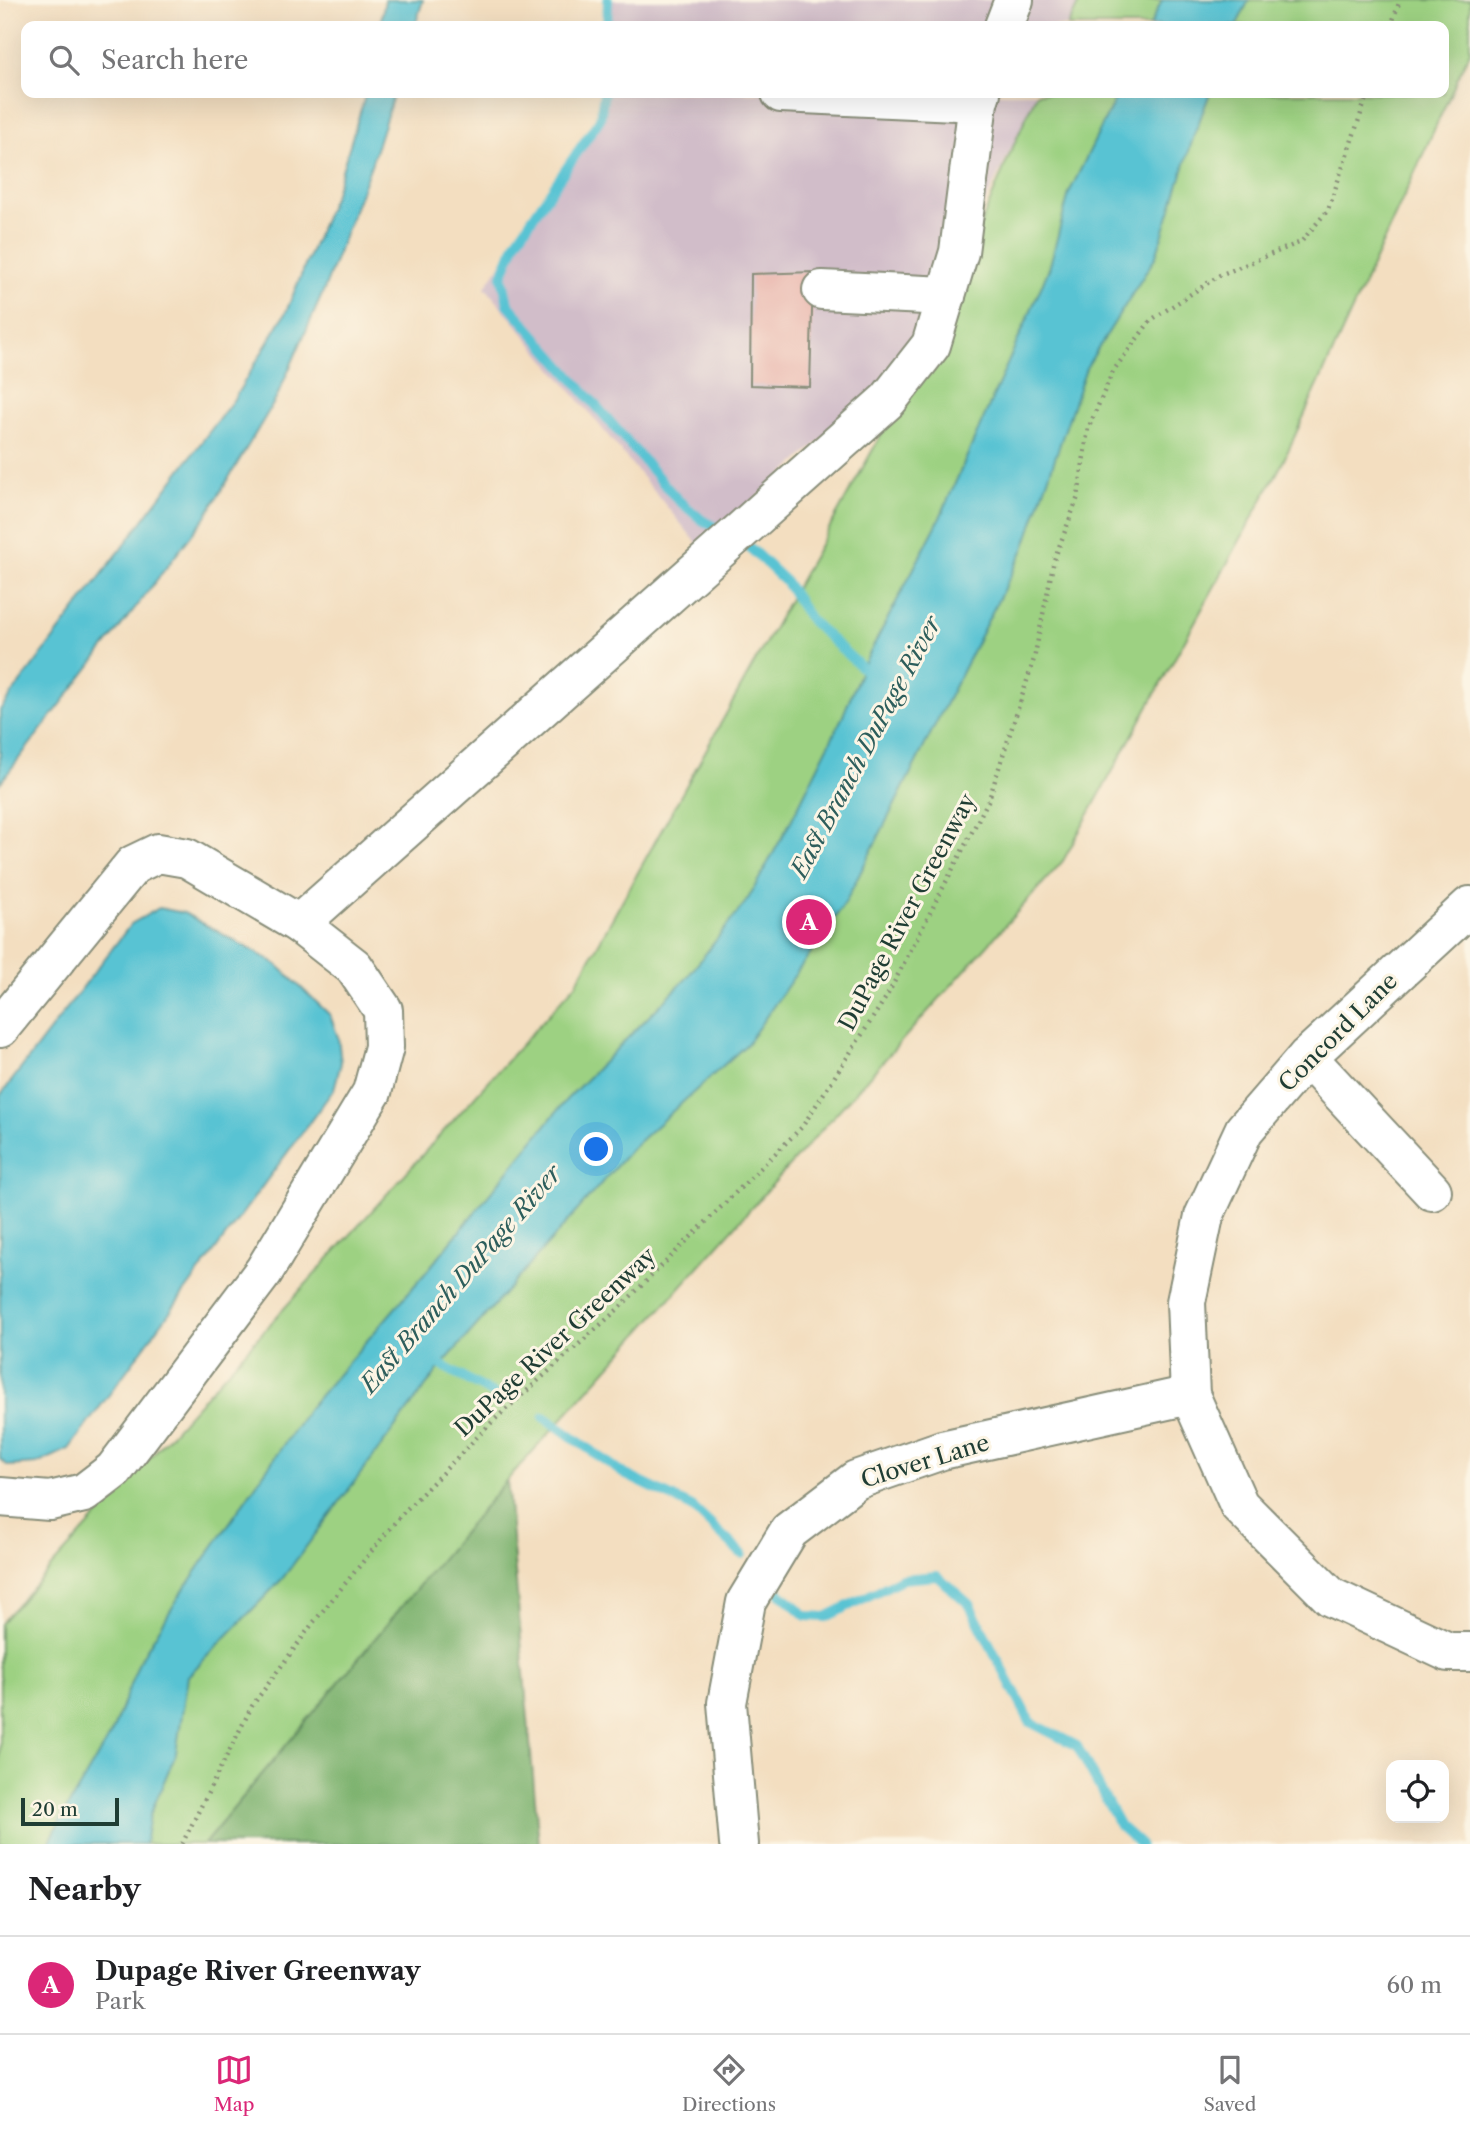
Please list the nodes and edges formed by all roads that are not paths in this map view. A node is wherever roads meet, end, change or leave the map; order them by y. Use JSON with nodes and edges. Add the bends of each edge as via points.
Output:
{"nodes":[{"id":1,"x":1014,"y":0,"type":"edge"},
{"id":2,"x":1006,"y":21,"type":"edge"},
{"id":3,"x":979,"y":98,"type":"edge"},
{"id":4,"x":822,"y":289,"type":"dead end"},
{"id":5,"x":946,"y":296,"type":"junction"},
{"id":6,"x":1470,"y":906,"type":"edge"},
{"id":7,"x":299,"y":924,"type":"junction"},
{"id":8,"x":0,"y":1028,"type":"edge"},
{"id":9,"x":1307,"y":1057,"type":"junction"},
{"id":10,"x":1432,"y":1191,"type":"dead end"},
{"id":11,"x":1190,"y":1395,"type":"junction"},
{"id":12,"x":0,"y":1497,"type":"edge"},
{"id":13,"x":1470,"y":1652,"type":"edge"},
{"id":14,"x":738,"y":1844,"type":"edge"}],
"edges":[{"from":1,"to":2,"type":"street"},
{"from":3,"to":5,"type":"street","via":[[959,252]]},
{"from":4,"to":5,"type":"street"},
{"from":5,"to":7,"type":"street","via":[[931,345],[888,400]]},
{"from":6,"to":9,"type":"street","name":"Concord Lane"},
{"from":7,"to":8,"type":"street","via":[[187,858],[158,853],[133,865]]},
{"from":7,"to":12,"type":"street","via":[[354,967],[383,1010],[384,1047],[372,1092],[264,1270],[114,1469],[84,1493],[50,1502]]},
{"from":9,"to":10,"type":"street"},
{"from":9,"to":11,"type":"street","name":"Concord Lane","via":[[1244,1130],[1204,1216],[1186,1302]]},
{"from":11,"to":13,"type":"street","name":"Concord Lane","via":[[1239,1505],[1331,1597],[1448,1652]]},
{"from":11,"to":14,"type":"street","name":"Clover Lane","via":[[942,1450],[856,1480],[789,1531],[746,1602],[727,1703]]}]}
